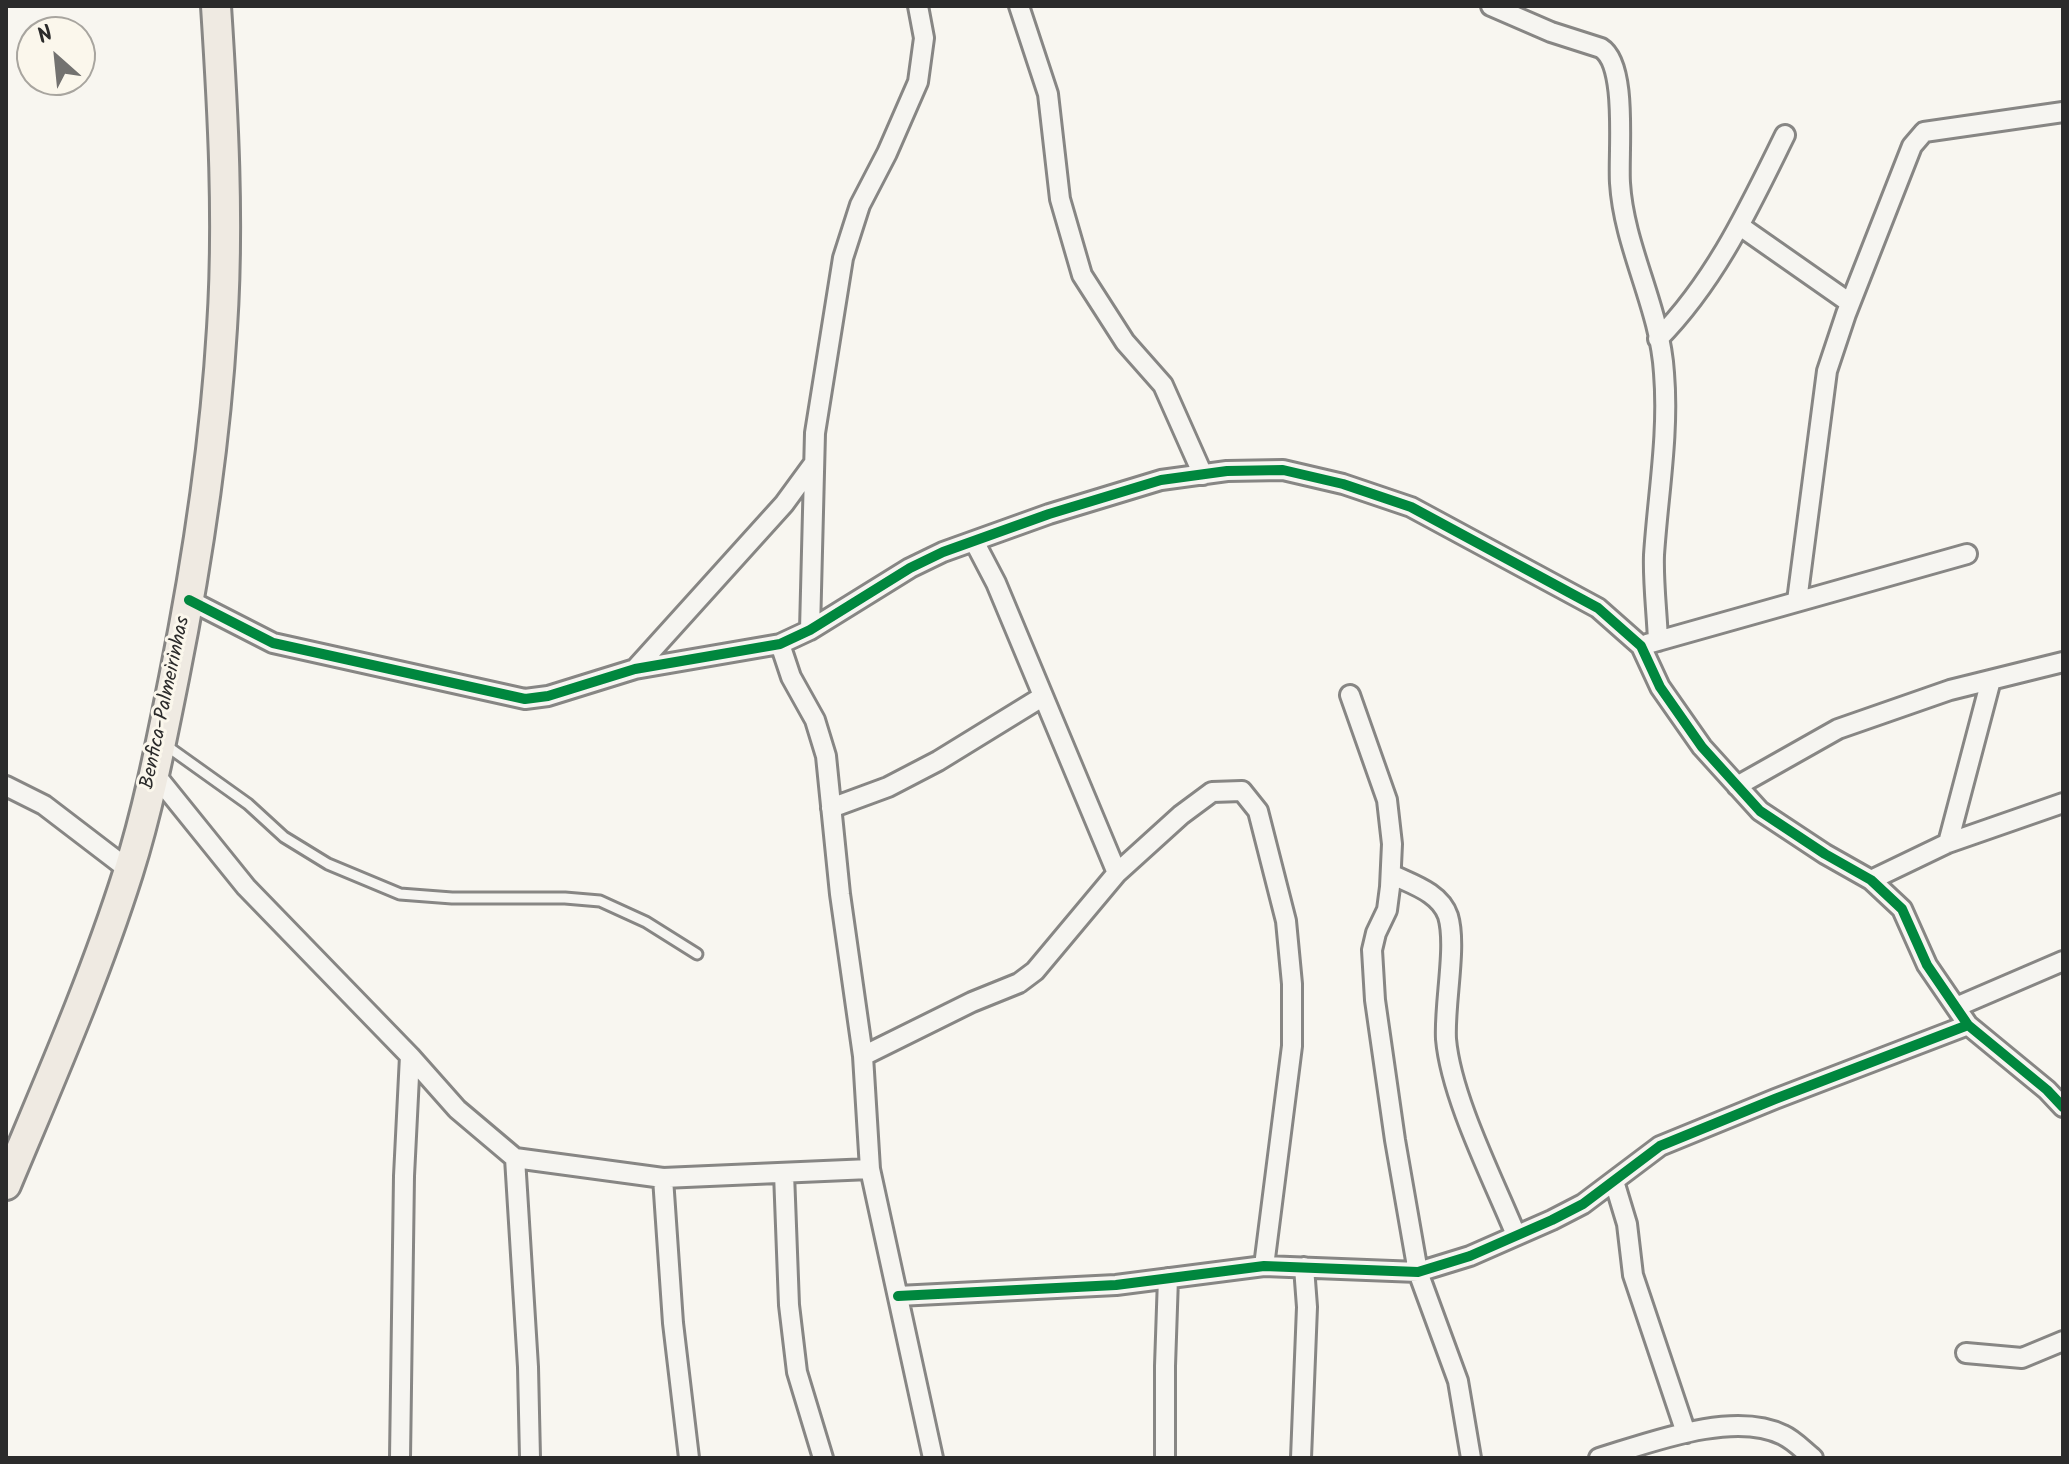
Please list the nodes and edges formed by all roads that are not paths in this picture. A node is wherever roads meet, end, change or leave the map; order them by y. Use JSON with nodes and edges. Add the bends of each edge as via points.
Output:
{"nodes":[{"id":1,"x":216,"y":6,"type":"edge"},
{"id":2,"x":918,"y":6,"type":"edge"},
{"id":3,"x":1019,"y":6,"type":"edge"},
{"id":4,"x":1491,"y":6,"type":"edge"},
{"id":5,"x":2063,"y":112,"type":"edge"},
{"id":6,"x":1785,"y":135,"type":"dead end"},
{"id":7,"x":1740,"y":226,"type":"junction"},
{"id":8,"x":1850,"y":303,"type":"junction"},
{"id":9,"x":1658,"y":339,"type":"junction"},
{"id":10,"x":814,"y":463,"type":"junction"},
{"id":11,"x":1203,"y":475,"type":"junction"},
{"id":12,"x":974,"y":541,"type":"junction"},
{"id":13,"x":1967,"y":554,"type":"dead end"},
{"id":14,"x":189,"y":600,"type":"junction"},
{"id":15,"x":1797,"y":601,"type":"junction"},
{"id":16,"x":810,"y":630,"type":"junction"},
{"id":17,"x":1649,"y":643,"type":"junction"},
{"id":18,"x":780,"y":644,"type":"junction"},
{"id":19,"x":2063,"y":662,"type":"edge"},
{"id":20,"x":635,"y":669,"type":"junction"},
{"id":21,"x":1991,"y":680,"type":"junction"},
{"id":22,"x":1350,"y":695,"type":"dead end"},
{"id":23,"x":1042,"y":697,"type":"junction"},
{"id":24,"x":161,"y":742,"type":"junction"},
{"id":25,"x":154,"y":773,"type":"junction"},
{"id":26,"x":6,"y":786,"type":"edge"},
{"id":27,"x":1737,"y":786,"type":"junction"},
{"id":28,"x":2063,"y":803,"type":"edge"},
{"id":29,"x":831,"y":808,"type":"junction"},
{"id":30,"x":1948,"y":843,"type":"junction"},
{"id":31,"x":129,"y":870,"type":"junction"},
{"id":32,"x":1117,"y":873,"type":"junction"},
{"id":33,"x":1391,"y":874,"type":"junction"},
{"id":34,"x":1871,"y":880,"type":"junction"},
{"id":35,"x":697,"y":954,"type":"dead end"},
{"id":36,"x":2063,"y":961,"type":"edge"},
{"id":37,"x":1956,"y":1007,"type":"junction"},
{"id":38,"x":1968,"y":1025,"type":"junction"},
{"id":39,"x":410,"y":1056,"type":"junction"},
{"id":40,"x":863,"y":1056,"type":"junction"},
{"id":41,"x":2055,"y":1088,"type":"edge"},
{"id":42,"x":2063,"y":1107,"type":"edge"},
{"id":43,"x":515,"y":1158,"type":"junction"},
{"id":44,"x":870,"y":1169,"type":"junction"},
{"id":45,"x":784,"y":1173,"type":"junction"},
{"id":46,"x":663,"y":1178,"type":"junction"},
{"id":47,"x":1614,"y":1181,"type":"junction"},
{"id":48,"x":6,"y":1185,"type":"edge"},
{"id":49,"x":1516,"y":1235,"type":"junction"},
{"id":50,"x":1264,"y":1266,"type":"junction"},
{"id":51,"x":1304,"y":1267,"type":"junction"},
{"id":52,"x":1418,"y":1272,"type":"junction"},
{"id":53,"x":1168,"y":1278,"type":"junction"},
{"id":54,"x":898,"y":1296,"type":"junction"},
{"id":55,"x":2063,"y":1341,"type":"edge"},
{"id":56,"x":1966,"y":1353,"type":"dead end"},
{"id":57,"x":1686,"y":1433,"type":"junction"},
{"id":58,"x":1625,"y":1454,"type":"edge"},
{"id":59,"x":400,"y":1458,"type":"edge"},
{"id":60,"x":530,"y":1458,"type":"edge"},
{"id":61,"x":689,"y":1458,"type":"edge"},
{"id":62,"x":823,"y":1458,"type":"edge"},
{"id":63,"x":933,"y":1458,"type":"edge"},
{"id":64,"x":1165,"y":1458,"type":"edge"},
{"id":65,"x":1301,"y":1458,"type":"edge"},
{"id":66,"x":1471,"y":1458,"type":"edge"},
{"id":67,"x":1599,"y":1458,"type":"edge"},
{"id":68,"x":1813,"y":1458,"type":"edge"}],
"edges":[{"from":1,"to":14,"type":"main road","name":"Benfica-Palmeirinhas","via":[[223,120],[222,327],[209,469]]},
{"from":2,"to":10,"type":"street","via":[[924,38],[918,82],[860,205],[843,258]]},
{"from":3,"to":11,"type":"street","via":[[1048,94],[1060,199],[1082,275],[1125,342],[1163,385]]},
{"from":4,"to":9,"type":"street","via":[[1601,48],[1613,62],[1625,224]]},
{"from":5,"to":8,"type":"street","via":[[1924,132],[1912,146]]},
{"from":6,"to":7,"type":"street"},
{"from":7,"to":8,"type":"street"},
{"from":7,"to":9,"type":"street","via":[[1701,291]]},
{"from":8,"to":15,"type":"street","via":[[1827,371]]},
{"from":9,"to":17,"type":"street","via":[[1664,465]]},
{"from":10,"to":16,"type":"street"},
{"from":10,"to":20,"type":"street","via":[[784,504]]},
{"from":11,"to":12,"type":"street","via":[[1161,480]]},
{"from":11,"to":17,"type":"street","via":[[1283,470],[1411,507],[1598,608]]},
{"from":12,"to":16,"type":"street","via":[[910,568]]},
{"from":12,"to":23,"type":"street"},
{"from":13,"to":15,"type":"street"},
{"from":14,"to":20,"type":"street","via":[[273,643],[525,699]]},
{"from":14,"to":24,"type":"main road","name":"Benfica-Palmeirinhas"},
{"from":15,"to":17,"type":"street"},
{"from":16,"to":18,"type":"street"},
{"from":17,"to":27,"type":"street","via":[[1660,687]]},
{"from":18,"to":20,"type":"street"},
{"from":18,"to":29,"type":"street","via":[[815,720],[826,756]]},
{"from":19,"to":21,"type":"street"},
{"from":21,"to":27,"type":"street","via":[[1838,729]]},
{"from":21,"to":30,"type":"street"},
{"from":22,"to":33,"type":"street","via":[[1387,800]]},
{"from":23,"to":29,"type":"street","via":[[938,761]]},
{"from":23,"to":32,"type":"street"},
{"from":24,"to":25,"type":"main road","name":"Benfica-Palmeirinhas"},
{"from":24,"to":35,"type":"lane","via":[[248,804],[284,837],[328,864],[400,894],[600,901]]},
{"from":25,"to":31,"type":"main road","name":"Benfica-Palmeirinhas"},
{"from":25,"to":39,"type":"street","via":[[246,887]]},
{"from":26,"to":31,"type":"street","via":[[44,805]]},
{"from":27,"to":34,"type":"street","via":[[1760,811]]},
{"from":28,"to":30,"type":"street"},
{"from":29,"to":40,"type":"street"},
{"from":30,"to":34,"type":"street"},
{"from":31,"to":48,"type":"main road","name":"Benfica-Palmeirinhas","via":[[85,995]]},
{"from":32,"to":40,"type":"street","via":[[1052,952],[1019,983]]},
{"from":32,"to":50,"type":"street","via":[[1212,792],[1242,791],[1258,811],[1286,921],[1292,984],[1292,1046]]},
{"from":33,"to":49,"type":"street","via":[[1435,896],[1448,917],[1450,1056],[1465,1110]]},
{"from":33,"to":52,"type":"street","via":[[1372,962]]},
{"from":34,"to":37,"type":"street","via":[[1902,909],[1927,965]]},
{"from":36,"to":37,"type":"street"},
{"from":37,"to":38,"type":"street"},
{"from":38,"to":41,"type":"street"},
{"from":38,"to":47,"type":"street","via":[[1660,1146]]},
{"from":39,"to":43,"type":"street","via":[[457,1109]]},
{"from":39,"to":59,"type":"street"},
{"from":40,"to":44,"type":"street"},
{"from":41,"to":42,"type":"street"},
{"from":43,"to":46,"type":"street"},
{"from":43,"to":60,"type":"street"},
{"from":44,"to":45,"type":"street"},
{"from":44,"to":54,"type":"street"},
{"from":45,"to":46,"type":"street"},
{"from":45,"to":62,"type":"street","via":[[797,1372]]},
{"from":46,"to":61,"type":"street"},
{"from":47,"to":49,"type":"street","via":[[1583,1204]]},
{"from":47,"to":57,"type":"street","via":[[1627,1224],[1633,1275]]},
{"from":49,"to":52,"type":"street"},
{"from":50,"to":51,"type":"street"},
{"from":50,"to":53,"type":"street"},
{"from":51,"to":52,"type":"street"},
{"from":51,"to":65,"type":"street","via":[[1307,1331]]},
{"from":52,"to":66,"type":"street","via":[[1458,1381]]},
{"from":53,"to":54,"type":"street"},
{"from":53,"to":64,"type":"street"},
{"from":54,"to":63,"type":"street"},
{"from":55,"to":56,"type":"street","via":[[2022,1358]]},
{"from":57,"to":58,"type":"street"},
{"from":57,"to":68,"type":"street","via":[[1764,1428],[1785,1435]]},
{"from":58,"to":67,"type":"street"}]}
